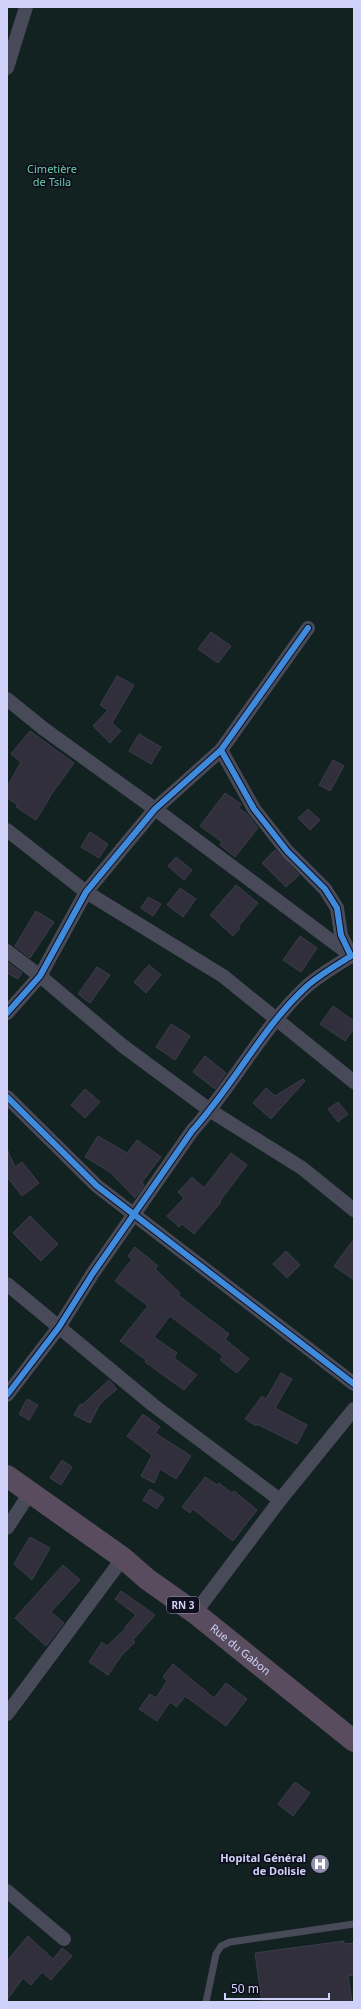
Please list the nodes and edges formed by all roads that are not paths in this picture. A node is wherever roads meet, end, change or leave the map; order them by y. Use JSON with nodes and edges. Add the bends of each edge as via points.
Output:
{"nodes":[{"id":1,"x":26,"y":7,"type":"edge"},
{"id":2,"x":7,"y":68,"type":"edge"},
{"id":3,"x":308,"y":628,"type":"dead end"},
{"id":4,"x":7,"y":699,"type":"edge"},
{"id":5,"x":221,"y":750,"type":"junction"},
{"id":6,"x":155,"y":809,"type":"junction"},
{"id":7,"x":7,"y":830,"type":"edge"},
{"id":8,"x":86,"y":892,"type":"junction"},
{"id":9,"x":7,"y":952,"type":"edge"},
{"id":10,"x":353,"y":956,"type":"edge"},
{"id":11,"x":40,"y":976,"type":"junction"},
{"id":12,"x":7,"y":1013,"type":"edge"},
{"id":13,"x":276,"y":1020,"type":"junction"},
{"id":14,"x":354,"y":1082,"type":"edge"},
{"id":15,"x":7,"y":1096,"type":"edge"},
{"id":16,"x":210,"y":1111,"type":"junction"},
{"id":17,"x":354,"y":1210,"type":"edge"},
{"id":18,"x":134,"y":1214,"type":"junction"},
{"id":19,"x":7,"y":1284,"type":"edge"},
{"id":20,"x":59,"y":1327,"type":"junction"},
{"id":21,"x":354,"y":1384,"type":"edge"},
{"id":22,"x":7,"y":1395,"type":"edge"},
{"id":23,"x":354,"y":1409,"type":"edge"},
{"id":24,"x":7,"y":1476,"type":"edge"},
{"id":25,"x":30,"y":1493,"type":"junction"},
{"id":26,"x":280,"y":1500,"type":"junction"},
{"id":27,"x":7,"y":1528,"type":"edge"},
{"id":28,"x":123,"y":1558,"type":"junction"},
{"id":29,"x":195,"y":1613,"type":"junction"},
{"id":30,"x":7,"y":1714,"type":"edge"},
{"id":31,"x":354,"y":1741,"type":"edge"},
{"id":32,"x":7,"y":1891,"type":"edge"},
{"id":33,"x":354,"y":1924,"type":"edge"},
{"id":34,"x":64,"y":1938,"type":"dead end"},
{"id":35,"x":206,"y":2002,"type":"edge"}],
"edges":[{"from":1,"to":2,"type":"street"},
{"from":3,"to":5,"type":"street"},
{"from":4,"to":6,"type":"street","via":[[44,729]]},
{"from":5,"to":6,"type":"street"},
{"from":5,"to":10,"type":"street","via":[[254,809],[287,851],[325,889],[338,908],[341,935]]},
{"from":6,"to":8,"type":"street"},
{"from":6,"to":10,"type":"street"},
{"from":7,"to":8,"type":"street"},
{"from":8,"to":11,"type":"street"},
{"from":8,"to":13,"type":"street","via":[[223,976]]},
{"from":9,"to":11,"type":"street"},
{"from":10,"to":13,"type":"street","via":[[306,986]]},
{"from":11,"to":12,"type":"street"},
{"from":11,"to":16,"type":"street","via":[[123,1046]]},
{"from":13,"to":14,"type":"street"},
{"from":13,"to":16,"type":"street"},
{"from":15,"to":18,"type":"street","via":[[97,1186]]},
{"from":16,"to":17,"type":"street","via":[[302,1168]]},
{"from":16,"to":18,"type":"street","via":[[192,1131]]},
{"from":18,"to":20,"type":"street"},
{"from":18,"to":21,"type":"street"},
{"from":19,"to":20,"type":"street"},
{"from":20,"to":22,"type":"street"},
{"from":20,"to":26,"type":"street","via":[[153,1405]]},
{"from":23,"to":26,"type":"street"},
{"from":24,"to":25,"type":"highway","name":"Rue du Gabon","number":"RN 3"},
{"from":25,"to":27,"type":"street"},
{"from":25,"to":28,"type":"highway","name":"Rue du Gabon","number":"RN 3"},
{"from":26,"to":29,"type":"street"},
{"from":28,"to":29,"type":"highway","name":"Rue du Gabon","number":"RN 3","via":[[147,1579]]},
{"from":28,"to":30,"type":"street"},
{"from":29,"to":31,"type":"highway","name":"Rue du Gabon","number":"RN 3"},
{"from":32,"to":34,"type":"street"},
{"from":33,"to":35,"type":"lane","via":[[230,1942],[221,1946],[216,1954]]}]}
